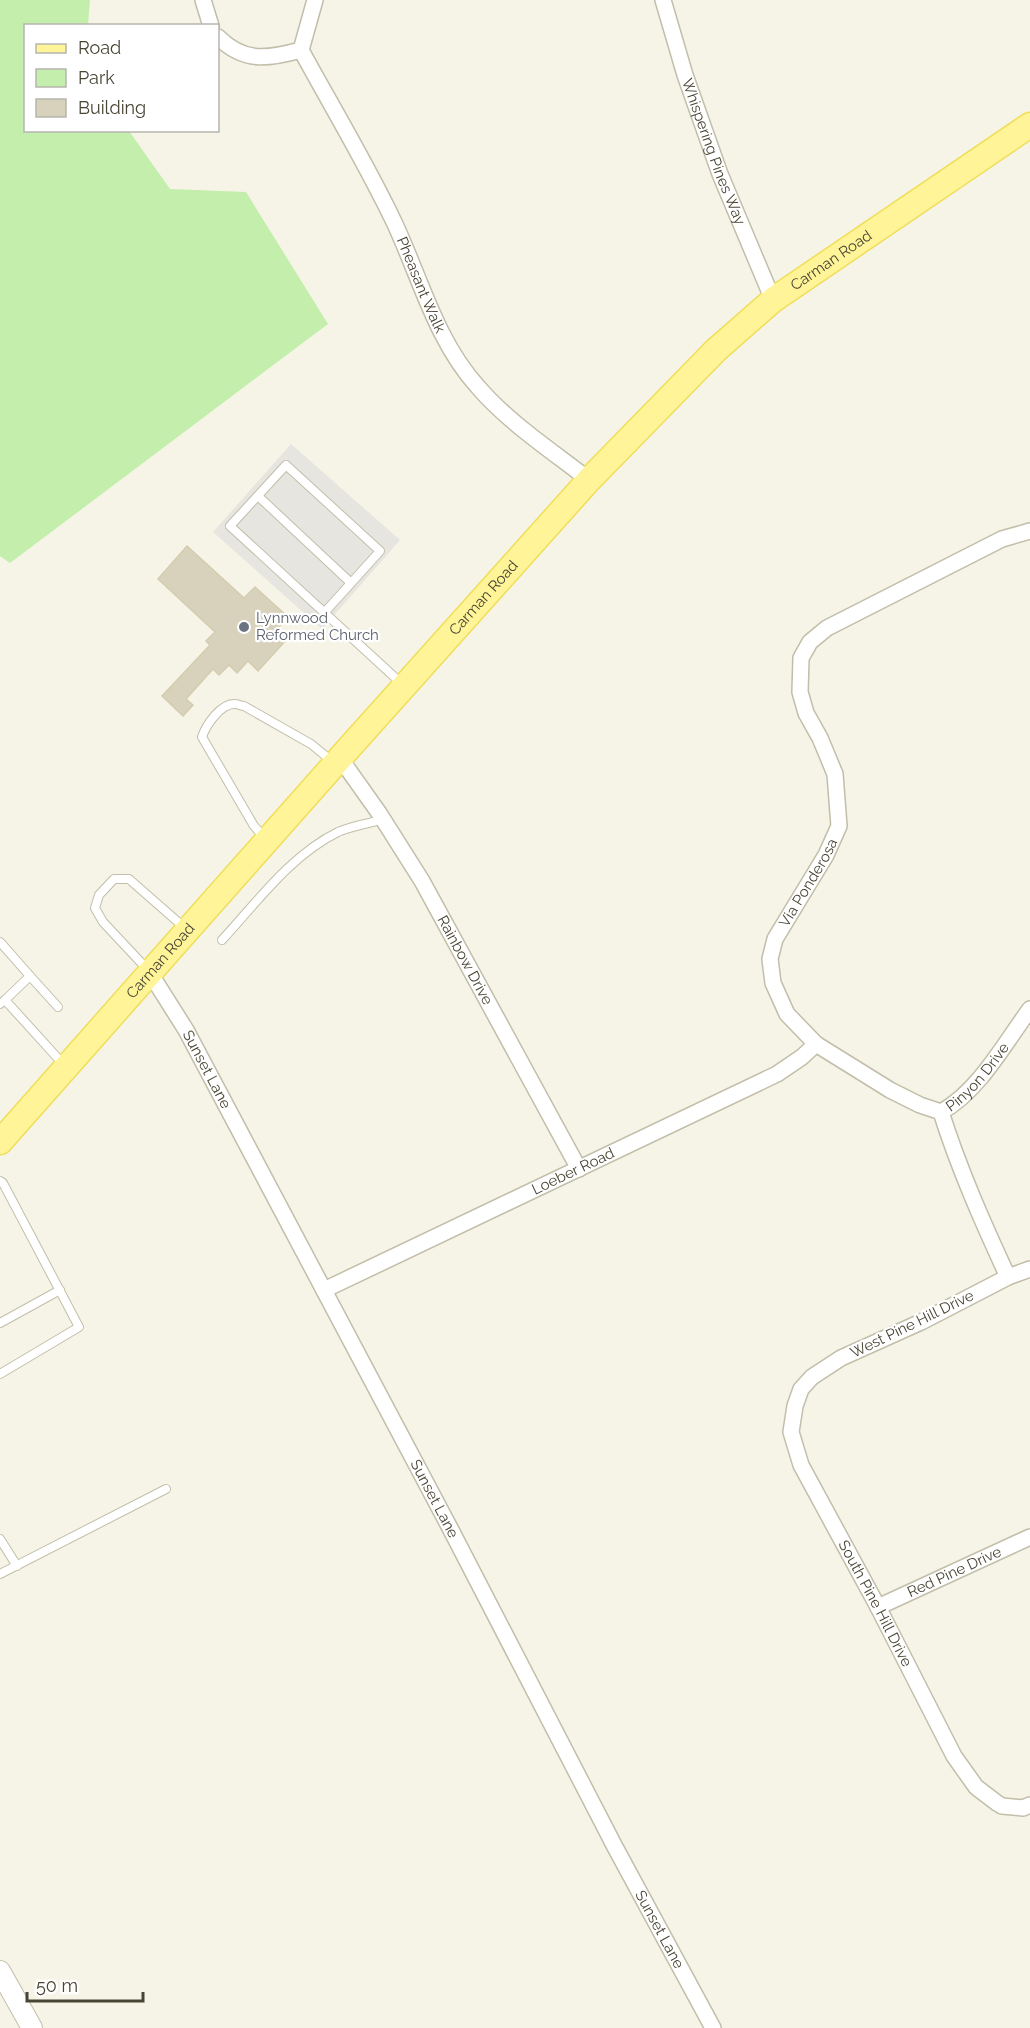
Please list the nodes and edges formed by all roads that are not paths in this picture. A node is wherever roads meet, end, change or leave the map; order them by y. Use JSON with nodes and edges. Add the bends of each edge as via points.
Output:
{"nodes":[{"id":1,"x":203,"y":0,"type":"edge"},
{"id":2,"x":315,"y":0,"type":"edge"},
{"id":3,"x":663,"y":0,"type":"edge"},
{"id":4,"x":210,"y":24,"type":"edge"},
{"id":5,"x":219,"y":38,"type":"edge"},
{"id":6,"x":301,"y":50,"type":"junction"},
{"id":7,"x":1030,"y":125,"type":"edge"},
{"id":8,"x":773,"y":300,"type":"junction"},
{"id":9,"x":589,"y":480,"type":"junction"},
{"id":10,"x":258,"y":496,"type":"junction"},
{"id":11,"x":1030,"y":531,"type":"edge"},
{"id":12,"x":351,"y":583,"type":"junction"},
{"id":13,"x":324,"y":613,"type":"junction"},
{"id":14,"x":405,"y":686,"type":"junction"},
{"id":15,"x":338,"y":761,"type":"junction"},
{"id":16,"x":383,"y":819,"type":"junction"},
{"id":17,"x":267,"y":840,"type":"junction"},
{"id":18,"x":188,"y":930,"type":"junction"},
{"id":19,"x":222,"y":940,"type":"dead end"},
{"id":20,"x":0,"y":942,"type":"edge"},
{"id":21,"x":150,"y":973,"type":"junction"},
{"id":22,"x":30,"y":976,"type":"junction"},
{"id":23,"x":3,"y":1002,"type":"edge"},
{"id":24,"x":58,"y":1007,"type":"dead end"},
{"id":25,"x":1030,"y":1009,"type":"edge"},
{"id":26,"x":816,"y":1044,"type":"junction"},
{"id":27,"x":66,"y":1067,"type":"junction"},
{"id":28,"x":941,"y":1112,"type":"junction"},
{"id":29,"x":0,"y":1142,"type":"edge"},
{"id":30,"x":579,"y":1169,"type":"junction"},
{"id":31,"x":0,"y":1181,"type":"edge"},
{"id":32,"x":1030,"y":1269,"type":"edge"},
{"id":33,"x":1008,"y":1277,"type":"junction"},
{"id":34,"x":60,"y":1290,"type":"junction"},
{"id":35,"x":324,"y":1290,"type":"junction"},
{"id":36,"x":0,"y":1323,"type":"edge"},
{"id":37,"x":0,"y":1374,"type":"edge"},
{"id":38,"x":801,"y":1389,"type":"joint"},
{"id":39,"x":166,"y":1489,"type":"dead end"},
{"id":40,"x":1030,"y":1537,"type":"edge"},
{"id":41,"x":0,"y":1539,"type":"edge"},
{"id":42,"x":17,"y":1566,"type":"junction"},
{"id":43,"x":0,"y":1575,"type":"edge"},
{"id":44,"x":878,"y":1607,"type":"junction"},
{"id":45,"x":1030,"y":1805,"type":"edge"},
{"id":46,"x":0,"y":1971,"type":"edge"},
{"id":47,"x":32,"y":2028,"type":"edge"},
{"id":48,"x":713,"y":2028,"type":"edge"}],
"edges":[{"from":1,"to":4,"type":"street"},
{"from":2,"to":6,"type":"street"},
{"from":3,"to":8,"type":"street","name":"Whispering Pines Way","via":[[720,174]]},
{"from":5,"to":6,"type":"street","via":[[247,56],[271,58]]},
{"from":6,"to":9,"type":"street","name":"Pheasant Walk","via":[[379,191],[459,363],[500,410]]},
{"from":7,"to":8,"type":"main road","name":"Carman Road"},
{"from":8,"to":9,"type":"main road","name":"Carman Road","via":[[716,350]]},
{"from":9,"to":14,"type":"main road","name":"Carman Road"},
{"from":10,"to":12,"type":"lane"},
{"from":10,"to":12,"type":"lane","via":[[286,465],[380,551]]},
{"from":10,"to":13,"type":"lane","via":[[230,526]]},
{"from":11,"to":26,"type":"street","name":"Via Ponderosa","via":[[1002,539],[827,628],[810,642],[801,658],[801,692],[806,713],[835,774],[839,826],[775,939],[770,959],[773,983],[787,1014]]},
{"from":12,"to":13,"type":"lane"},
{"from":13,"to":14,"type":"lane"},
{"from":14,"to":15,"type":"main road","name":"Carman Road"},
{"from":15,"to":16,"type":"street","name":"Rainbow Drive"},
{"from":15,"to":17,"type":"main road","name":"Carman Road"},
{"from":15,"to":17,"type":"lane","via":[[244,706],[227,705],[206,726],[202,737],[254,826]]},
{"from":16,"to":19,"type":"lane","via":[[339,832],[312,849]]},
{"from":16,"to":30,"type":"street","name":"Rainbow Drive","via":[[422,881]]},
{"from":17,"to":18,"type":"main road","name":"Carman Road"},
{"from":18,"to":21,"type":"main road","name":"Carman Road"},
{"from":18,"to":21,"type":"lane","via":[[129,879],[114,879],[99,895],[95,908],[104,922]]},
{"from":20,"to":22,"type":"lane"},
{"from":21,"to":27,"type":"main road","name":"Carman Road"},
{"from":21,"to":35,"type":"street","name":"Sunset Lane","via":[[186,1030]]},
{"from":22,"to":23,"type":"lane"},
{"from":22,"to":24,"type":"lane"},
{"from":23,"to":27,"type":"lane"},
{"from":25,"to":28,"type":"street","name":"Pinyon Drive","via":[[970,1091]]},
{"from":26,"to":28,"type":"street","name":"Via Ponderosa","via":[[890,1089]]},
{"from":26,"to":30,"type":"street","name":"Loeber Road","via":[[777,1074]]},
{"from":27,"to":29,"type":"main road","name":"Carman Road"},
{"from":28,"to":33,"type":"street","via":[[954,1154]]},
{"from":30,"to":35,"type":"street","name":"Loeber Road"},
{"from":31,"to":34,"type":"lane"},
{"from":32,"to":33,"type":"street","name":"West Pine Hill Drive"},
{"from":33,"to":38,"type":"street","name":"West Pine Hill Drive","via":[[841,1358]]},
{"from":34,"to":36,"type":"lane"},
{"from":34,"to":37,"type":"lane","via":[[80,1328]]},
{"from":35,"to":48,"type":"street","name":"Sunset Lane"},
{"from":38,"to":44,"type":"street","name":"South Pine Hill Drive","via":[[791,1432],[801,1465]]},
{"from":39,"to":42,"type":"lane"},
{"from":40,"to":44,"type":"street","name":"Red Pine Drive"},
{"from":41,"to":42,"type":"lane"},
{"from":42,"to":43,"type":"lane"},
{"from":44,"to":45,"type":"street","name":"South Pine Hill Drive","via":[[954,1756],[976,1787],[1002,1806]]},
{"from":46,"to":47,"type":"street"}]}
